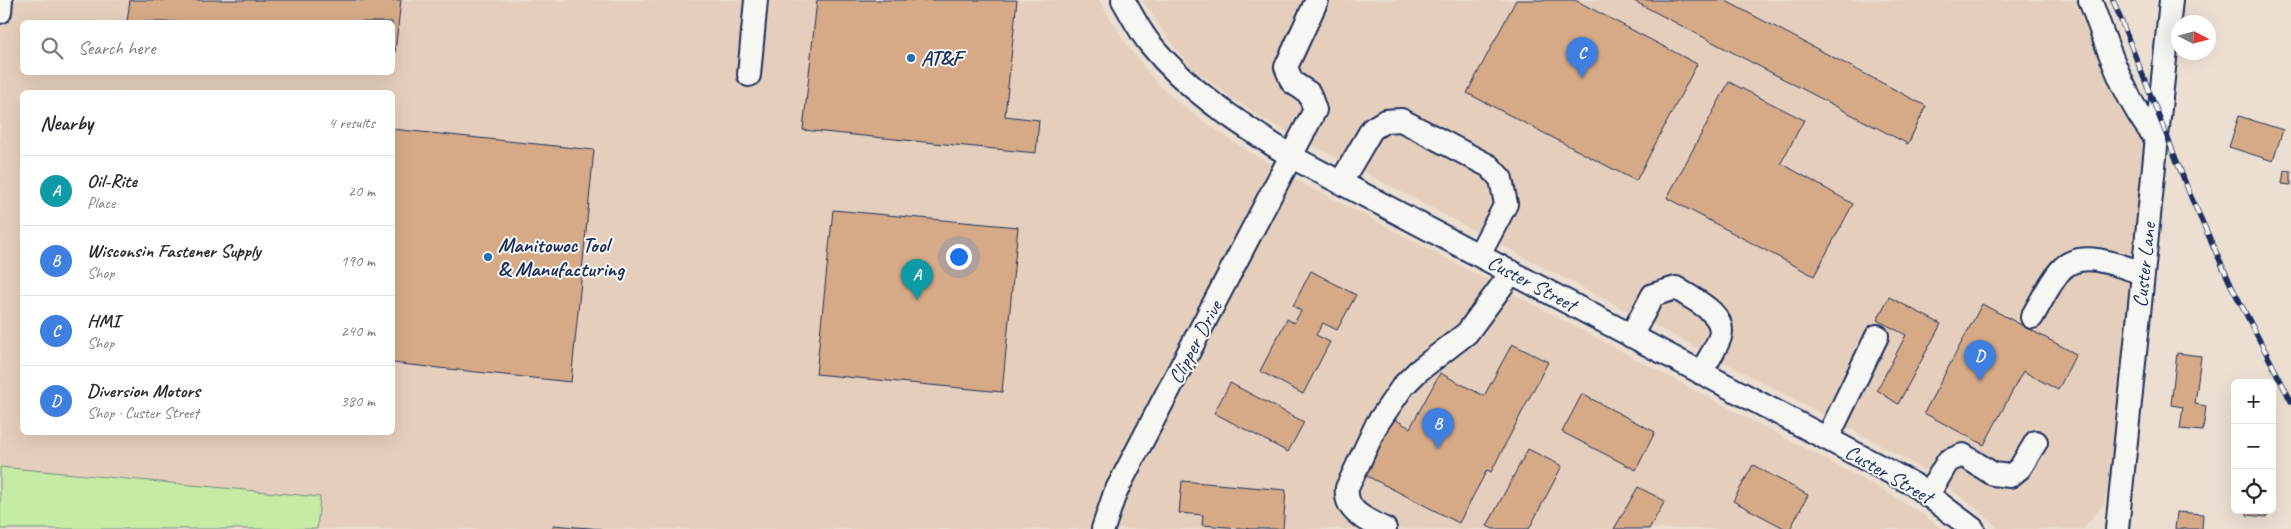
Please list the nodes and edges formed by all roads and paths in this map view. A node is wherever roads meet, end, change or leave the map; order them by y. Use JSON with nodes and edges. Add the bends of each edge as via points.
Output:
{"nodes":[{"id":1,"x":1,"y":0,"type":"edge"},
{"id":2,"x":756,"y":0,"type":"edge"},
{"id":3,"x":1123,"y":0,"type":"edge"},
{"id":4,"x":1317,"y":0,"type":"edge"},
{"id":5,"x":2090,"y":0,"type":"edge"},
{"id":6,"x":2171,"y":0,"type":"edge"},
{"id":7,"x":0,"y":12,"type":"edge"},
{"id":8,"x":748,"y":75,"type":"dead end"},
{"id":9,"x":2157,"y":139,"type":"junction"},
{"id":10,"x":1292,"y":157,"type":"junction"},
{"id":11,"x":1341,"y":182,"type":"junction"},
{"id":12,"x":1479,"y":255,"type":"junction"},
{"id":13,"x":1512,"y":272,"type":"junction"},
{"id":14,"x":2143,"y":273,"type":"junction"},
{"id":15,"x":2032,"y":317,"type":"dead end"},
{"id":16,"x":1631,"y":336,"type":"junction"},
{"id":17,"x":1877,"y":336,"type":"dead end"},
{"id":18,"x":1701,"y":372,"type":"junction"},
{"id":19,"x":1827,"y":439,"type":"junction"},
{"id":20,"x":2036,"y":442,"type":"dead end"},
{"id":21,"x":1928,"y":495,"type":"junction"},
{"id":22,"x":1103,"y":529,"type":"edge"},
{"id":23,"x":1385,"y":529,"type":"edge"},
{"id":24,"x":1972,"y":529,"type":"edge"},
{"id":25,"x":2117,"y":529,"type":"edge"}],
"edges":[{"from":1,"to":7,"type":"street"},
{"from":2,"to":8,"type":"street"},
{"from":3,"to":10,"type":"street","name":"Custer Street","via":[[1151,45],[1196,91]]},
{"from":4,"to":10,"type":"street","name":"Clipper Drive","via":[[1286,67],[1292,82],[1309,93],[1315,110]]},
{"from":5,"to":9,"type":"street","via":[[2143,124]]},
{"from":6,"to":9,"type":"street","name":"Custer Lane"},
{"from":9,"to":14,"type":"street","name":"Custer Lane"},
{"from":10,"to":11,"type":"street","name":"Custer Street"},
{"from":10,"to":22,"type":"street","name":"Clipper Drive","via":[[1115,493]]},
{"from":11,"to":12,"type":"street","name":"Custer Street"},
{"from":11,"to":12,"type":"street","via":[[1372,129],[1385,121],[1401,120],[1488,166],[1501,179],[1506,204]]},
{"from":12,"to":13,"type":"street","name":"Custer Street"},
{"from":13,"to":16,"type":"street","name":"Custer Street"},
{"from":13,"to":23,"type":"street","via":[[1467,333],[1403,386],[1377,424],[1346,496],[1352,510]]},
{"from":14,"to":15,"type":"street","via":[[2100,260],[2080,258],[2060,270]]},
{"from":14,"to":25,"type":"street","name":"Custer Lane"},
{"from":16,"to":18,"type":"street","name":"Custer Street"},
{"from":16,"to":18,"type":"street","via":[[1653,295],[1676,288],[1718,316],[1720,336]]},
{"from":17,"to":19,"type":"street"},
{"from":18,"to":19,"type":"street","name":"Custer Street"},
{"from":19,"to":21,"type":"street","name":"Custer Street"},
{"from":20,"to":21,"type":"street","via":[[2020,468],[2010,476],[1993,474],[1963,456],[1948,461]]},
{"from":21,"to":24,"type":"street","name":"Custer Street"}]}
